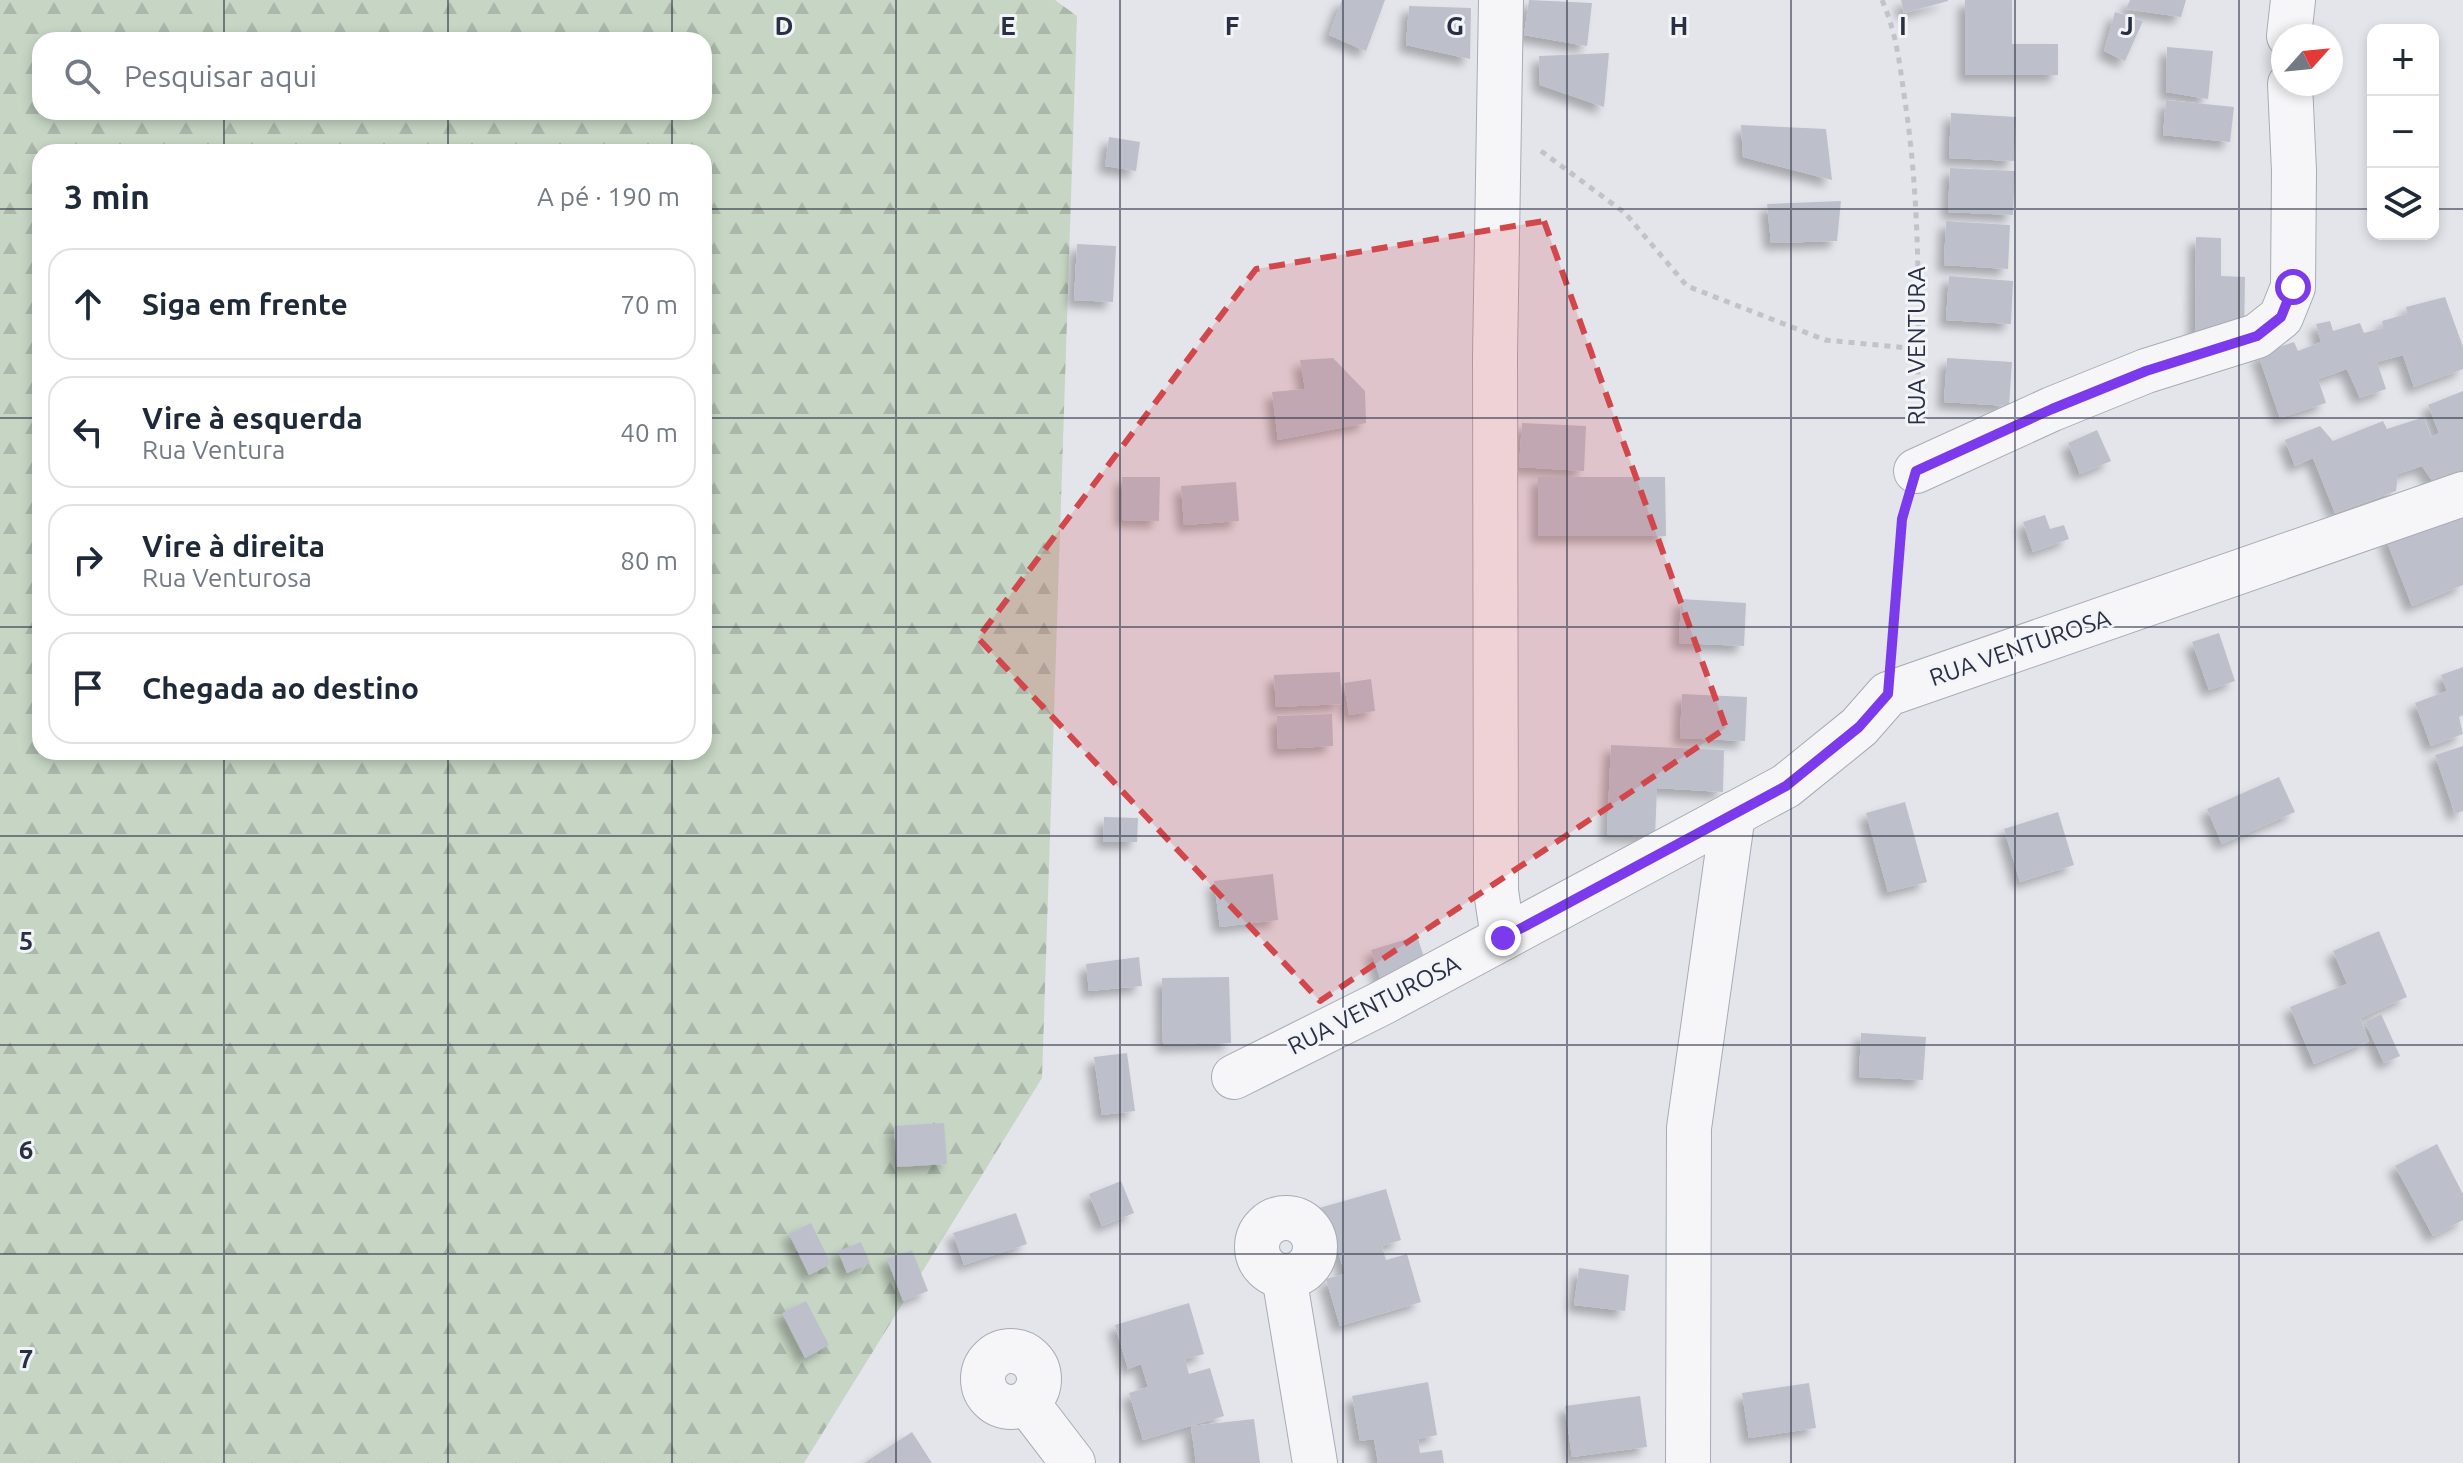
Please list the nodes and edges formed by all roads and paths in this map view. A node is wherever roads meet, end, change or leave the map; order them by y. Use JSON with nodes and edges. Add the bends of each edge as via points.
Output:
{"nodes":[{"id":1,"x":1501,"y":0,"type":"edge"},
{"id":2,"x":1882,"y":0,"type":"edge"},
{"id":3,"x":2293,"y":0,"type":"edge"},
{"id":4,"x":2290,"y":24,"type":"edge"},
{"id":5,"x":2291,"y":96,"type":"edge"},
{"id":6,"x":1499,"y":103,"type":"junction"},
{"id":7,"x":1919,"y":349,"type":"junction"},
{"id":8,"x":1916,"y":471,"type":"junction"},
{"id":9,"x":2463,"y":494,"type":"edge"},
{"id":10,"x":1888,"y":694,"type":"junction"},
{"id":11,"x":1733,"y":814,"type":"junction"},
{"id":12,"x":1503,"y":938,"type":"junction"},
{"id":13,"x":1234,"y":1077,"type":"dead end"},
{"id":14,"x":1284,"y":1276,"type":"dead end"},
{"id":15,"x":1027,"y":1403,"type":"dead end"},
{"id":16,"x":1073,"y":1463,"type":"edge"},
{"id":17,"x":1315,"y":1463,"type":"edge"},
{"id":18,"x":1688,"y":1463,"type":"edge"}],
"edges":[{"from":1,"to":6,"type":"street"},
{"from":2,"to":7,"type":"path","name":"RUA VENTURA","via":[[1895,30],[1914,164]]},
{"from":3,"to":4,"type":"street"},
{"from":5,"to":8,"type":"street","via":[[2293,287],[2281,317],[2257,336],[2146,371]]},
{"from":6,"to":7,"type":"path","via":[[1545,156],[1625,213],[1687,286],[1825,340]]},
{"from":6,"to":12,"type":"street","via":[[1496,891]]},
{"from":7,"to":8,"type":"path","name":"RUA VENTURA"},
{"from":8,"to":10,"type":"path","name":"RUA VENTURA","via":[[1902,519]]},
{"from":9,"to":10,"type":"street","name":"RUA VENTUROSA"},
{"from":10,"to":11,"type":"street","name":"RUA VENTUROSA","via":[[1859,727],[1786,786]]},
{"from":11,"to":12,"type":"street","name":"RUA VENTUROSA"},
{"from":11,"to":18,"type":"street","via":[[1689,1128]]},
{"from":12,"to":13,"type":"street","name":"RUA VENTUROSA"},
{"from":14,"to":17,"type":"street"},
{"from":15,"to":16,"type":"street"}]}
